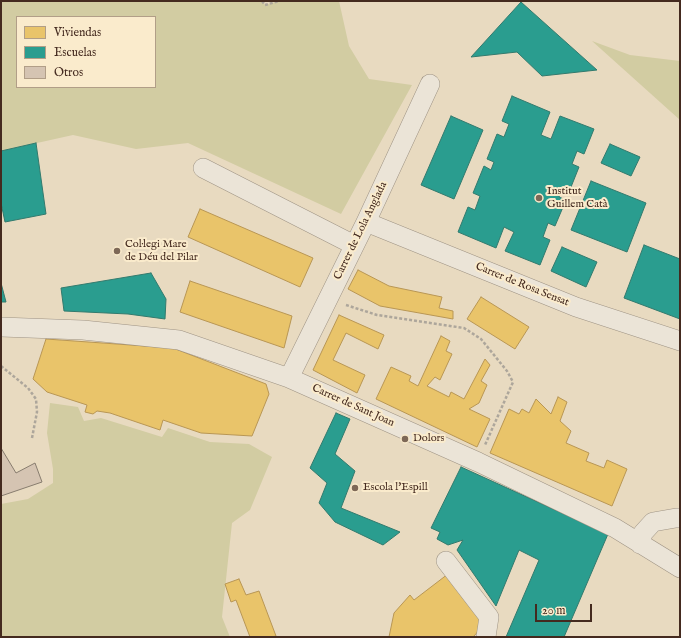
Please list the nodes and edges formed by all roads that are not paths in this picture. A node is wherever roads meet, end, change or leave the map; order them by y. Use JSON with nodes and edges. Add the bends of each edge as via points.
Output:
{"nodes":[{"id":1,"x":430,"y":84,"type":"dead end"},
{"id":2,"x":203,"y":168,"type":"dead end"},
{"id":3,"x":366,"y":222,"type":"junction"},
{"id":4,"x":354,"y":245,"type":"junction"},
{"id":5,"x":1,"y":327,"type":"edge"},
{"id":6,"x":680,"y":341,"type":"edge"},
{"id":7,"x":289,"y":378,"type":"junction"},
{"id":8,"x":680,"y":518,"type":"edge"},
{"id":9,"x":640,"y":544,"type":"junction"},
{"id":10,"x":446,"y":561,"type":"dead end"},
{"id":11,"x":680,"y":568,"type":"edge"},
{"id":12,"x":486,"y":637,"type":"edge"}],
"edges":[{"from":1,"to":3,"type":"street","name":"Carrer de Lola Anglada"},
{"from":2,"to":4,"type":"street"},
{"from":3,"to":4,"type":"street","name":"Carrer de Lola Anglada"},
{"from":3,"to":6,"type":"street","name":"Carrer de Rosa Sensat","via":[[576,307]]},
{"from":4,"to":7,"type":"street","name":"Carrer de Lola Anglada"},
{"from":5,"to":7,"type":"street","name":"Carrer de Sant Joan","via":[[83,330],[179,340]]},
{"from":7,"to":9,"type":"street","name":"Carrer de Sant Joan","via":[[478,462],[614,528]]},
{"from":8,"to":9,"type":"street","via":[[652,522],[643,533]]},
{"from":9,"to":11,"type":"street","name":"Carrer de Sant Joan"},
{"from":10,"to":12,"type":"street","via":[[489,617]]}]}
